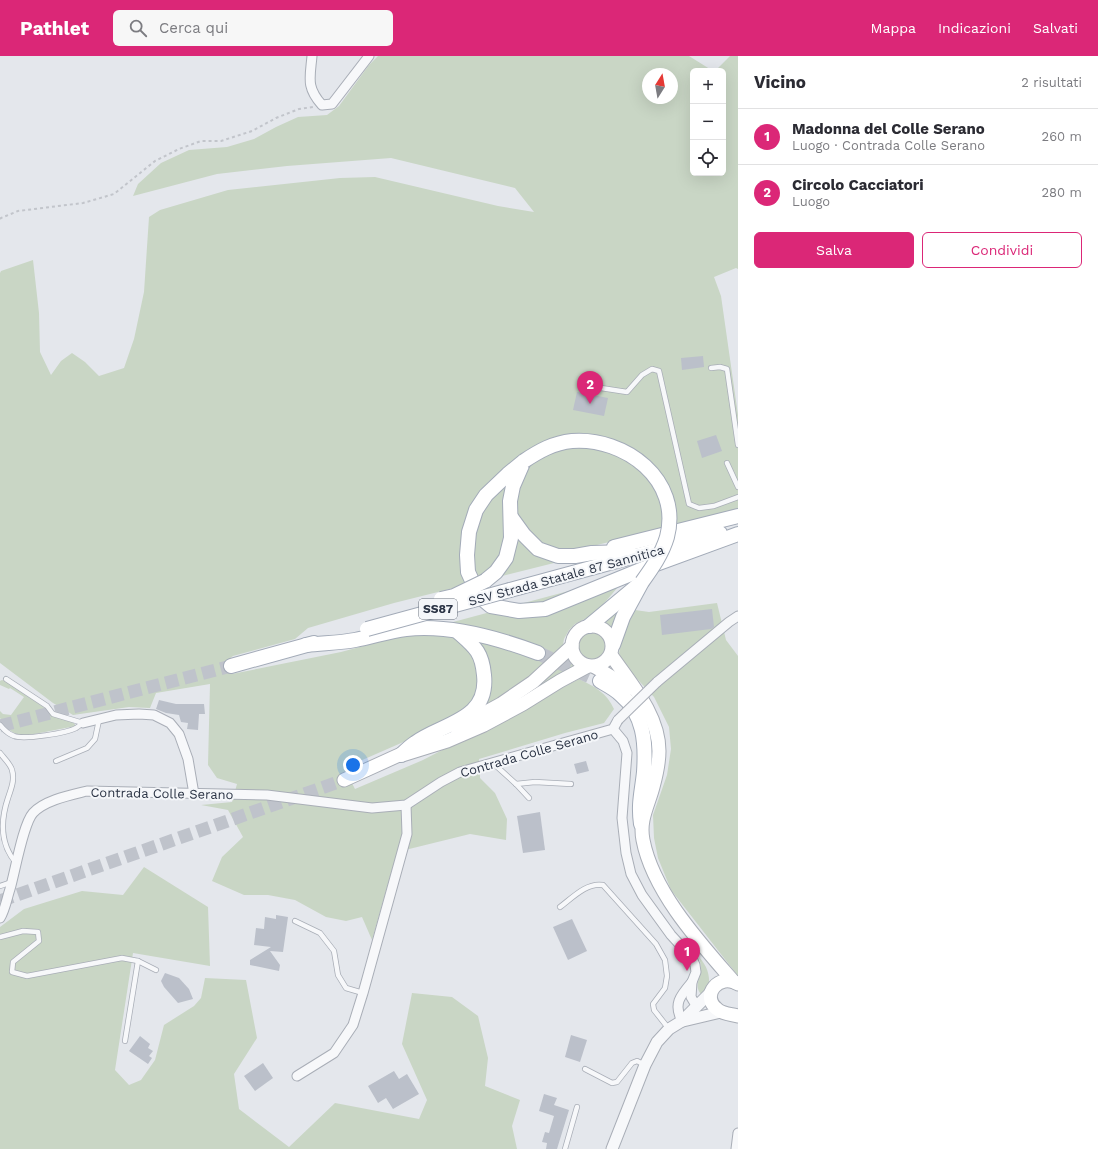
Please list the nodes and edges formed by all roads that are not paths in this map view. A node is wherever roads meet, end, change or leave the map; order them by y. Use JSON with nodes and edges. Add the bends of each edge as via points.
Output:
{"nodes":[{"id":1,"x":312,"y":56,"type":"edge"},
{"id":2,"x":369,"y":56,"type":"edge"},
{"id":3,"x":711,"y":368,"type":"dead end"},
{"id":4,"x":588,"y":386,"type":"dead end"},
{"id":5,"x":738,"y":446,"type":"edge"},
{"id":6,"x":524,"y":461,"type":"junction"},
{"id":7,"x":726,"y":463,"type":"dead end"},
{"id":8,"x":738,"y":487,"type":"edge"},
{"id":9,"x":738,"y":497,"type":"edge"},
{"id":10,"x":511,"y":517,"type":"junction"},
{"id":11,"x":738,"y":517,"type":"edge"},
{"id":12,"x":738,"y":528,"type":"edge"},
{"id":13,"x":738,"y":534,"type":"edge"},
{"id":14,"x":692,"y":540,"type":"junction"},
{"id":15,"x":738,"y":543,"type":"edge"},
{"id":16,"x":650,"y":552,"type":"junction"},
{"id":17,"x":592,"y":553,"type":"junction"},
{"id":18,"x":648,"y":567,"type":"junction"},
{"id":19,"x":642,"y":582,"type":"junction"},
{"id":20,"x":738,"y":616,"type":"edge"},
{"id":21,"x":589,"y":626,"type":"junction"},
{"id":22,"x":367,"y":629,"type":"junction"},
{"id":23,"x":458,"y":632,"type":"junction"},
{"id":24,"x":306,"y":645,"type":"junction"},
{"id":25,"x":572,"y":646,"type":"junction"},
{"id":26,"x":612,"y":650,"type":"junction"},
{"id":27,"x":538,"y":653,"type":"tunnel mouth"},
{"id":28,"x":231,"y":666,"type":"tunnel mouth"},
{"id":29,"x":591,"y":667,"type":"junction"},
{"id":30,"x":6,"y":679,"type":"dead end"},
{"id":31,"x":600,"y":681,"type":"tunnel mouth"},
{"id":32,"x":637,"y":693,"type":"junction"},
{"id":33,"x":99,"y":720,"type":"junction"},
{"id":34,"x":83,"y":723,"type":"junction"},
{"id":35,"x":0,"y":725,"type":"edge"},
{"id":36,"x":613,"y":729,"type":"junction"},
{"id":37,"x":0,"y":753,"type":"edge"},
{"id":38,"x":401,"y":755,"type":"junction"},
{"id":39,"x":56,"y":761,"type":"dead end"},
{"id":40,"x":492,"y":762,"type":"junction"},
{"id":41,"x":344,"y":780,"type":"tunnel mouth"},
{"id":42,"x":516,"y":784,"type":"junction"},
{"id":43,"x":571,"y":784,"type":"dead end"},
{"id":44,"x":194,"y":794,"type":"junction"},
{"id":45,"x":529,"y":798,"type":"dead end"},
{"id":46,"x":406,"y":805,"type":"junction"},
{"id":47,"x":641,"y":824,"type":"junction"},
{"id":48,"x":17,"y":864,"type":"junction"},
{"id":49,"x":12,"y":882,"type":"junction"},
{"id":50,"x":0,"y":886,"type":"edge"},
{"id":51,"x":560,"y":907,"type":"dead end"},
{"id":52,"x":0,"y":918,"type":"edge"},
{"id":53,"x":295,"y":921,"type":"dead end"},
{"id":54,"x":0,"y":937,"type":"edge"},
{"id":55,"x":706,"y":951,"type":"junction"},
{"id":56,"x":138,"y":961,"type":"junction"},
{"id":57,"x":156,"y":970,"type":"dead end"},
{"id":58,"x":692,"y":982,"type":"junction"},
{"id":59,"x":736,"y":983,"type":"edge"},
{"id":60,"x":714,"y":988,"type":"junction"},
{"id":61,"x":364,"y":993,"type":"junction"},
{"id":62,"x":697,"y":1007,"type":"junction"},
{"id":63,"x":731,"y":1013,"type":"edge"},
{"id":64,"x":682,"y":1022,"type":"junction"},
{"id":65,"x":669,"y":1029,"type":"junction"},
{"id":66,"x":125,"y":1041,"type":"dead end"},
{"id":67,"x":645,"y":1064,"type":"junction"},
{"id":68,"x":585,"y":1069,"type":"dead end"},
{"id":69,"x":297,"y":1076,"type":"dead end"},
{"id":70,"x":577,"y":1107,"type":"dead end"},
{"id":71,"x":738,"y":1133,"type":"edge"},
{"id":72,"x":565,"y":1149,"type":"edge"},
{"id":73,"x":612,"y":1149,"type":"edge"},
{"id":74,"x":736,"y":1149,"type":"edge"}],
"edges":[{"from":1,"to":2,"type":"street","via":[[310,85],[314,97],[322,106],[332,104]]},
{"from":3,"to":5,"type":"lane","via":[[727,369]]},
{"from":4,"to":9,"type":"lane","via":[[627,392],[642,375],[652,369],[659,371],[689,504],[699,508],[714,506]]},
{"from":6,"to":10,"type":"main road","via":[[513,486],[510,501]]},
{"from":6,"to":18,"type":"main road","via":[[486,495],[476,510],[469,532],[467,555],[468,572],[479,596],[491,606],[519,612],[545,608]]},
{"from":6,"to":19,"type":"main road","bridge":true,"via":[[547,447],[572,441],[600,443],[621,450],[650,470],[660,482],[668,502],[669,521],[662,551]]},
{"from":7,"to":8,"type":"lane"},
{"from":10,"to":17,"type":"main road","via":[[538,549],[558,556]]},
{"from":10,"to":22,"type":"main road","bridge":true,"via":[[511,538],[506,558],[485,582],[454,596],[412,608]]},
{"from":11,"to":14,"type":"main road"},
{"from":11,"to":17,"type":"main road"},
{"from":12,"to":14,"type":"main road","name":"SSV Strada Statale 87 Sannitica","number":"SS87"},
{"from":13,"to":18,"type":"main road"},
{"from":14,"to":16,"type":"main road","name":"SSV Strada Statale 87 Sannitica","number":"SS87"},
{"from":15,"to":18,"type":"main road"},
{"from":16,"to":17,"type":"main road"},
{"from":16,"to":22,"type":"main road","name":"SSV Strada Statale 87 Sannitica","number":"SS87","bridge":true},
{"from":19,"to":21,"type":"main road"},
{"from":19,"to":26,"type":"main road","via":[[623,617]]},
{"from":20,"to":36,"type":"street","name":"Contrada Colle Serano","bridge":true,"via":[[656,682],[618,720]]},
{"from":21,"to":25,"type":"main road","via":[[579,631]]},
{"from":21,"to":26,"type":"main road","via":[[602,628],[607,632],[611,638]]},
{"from":22,"to":24,"type":"main road","name":"SSV Strada Statale 87 Sannitica","number":"SS87"},
{"from":23,"to":24,"type":"main road","via":[[436,628],[406,629],[355,640]]},
{"from":23,"to":27,"type":"main road","via":[[510,642]]},
{"from":23,"to":38,"type":"main road","via":[[475,647],[483,662],[485,681],[482,699],[464,718],[415,742]]},
{"from":24,"to":28,"type":"main road","name":"SSV Strada Statale 87 Sannitica","number":"SS87"},
{"from":25,"to":29,"type":"main road","via":[[576,659],[581,664]]},
{"from":25,"to":38,"type":"main road","via":[[533,682],[501,704]]},
{"from":26,"to":29,"type":"main road","via":[[604,663]]},
{"from":26,"to":32,"type":"main road"},
{"from":29,"to":32,"type":"main road","via":[[616,678]]},
{"from":29,"to":38,"type":"main road","via":[[560,681],[484,725],[448,741]]},
{"from":30,"to":34,"type":"lane","via":[[47,706],[53,714]]},
{"from":31,"to":47,"type":"main road","via":[[621,695],[637,714],[643,730],[645,746],[639,810]]},
{"from":32,"to":47,"type":"main road","via":[[657,732],[659,752],[652,790]]},
{"from":33,"to":34,"type":"street"},
{"from":33,"to":39,"type":"lane","via":[[95,739],[87,748]]},
{"from":33,"to":44,"type":"street","via":[[116,714],[139,714],[154,715],[170,722],[179,734],[188,759]]},
{"from":34,"to":35,"type":"lane","via":[[75,729],[22,738],[6,732]]},
{"from":36,"to":40,"type":"street","name":"Contrada Colle Serano"},
{"from":36,"to":58,"type":"street","name":"Contrada Colle Serano","via":[[623,741],[628,753],[622,818],[631,874],[642,895],[671,935],[692,958],[696,972]]},
{"from":37,"to":48,"type":"lane","via":[[12,769],[13,784],[2,817],[0,834],[11,859]]},
{"from":38,"to":41,"type":"main road"},
{"from":40,"to":42,"type":"lane"},
{"from":40,"to":46,"type":"street","name":"Contrada Colle Serano","via":[[460,772]]},
{"from":42,"to":43,"type":"lane"},
{"from":42,"to":45,"type":"lane"},
{"from":44,"to":46,"type":"street","name":"Contrada Colle Serano","via":[[267,794],[372,808]]},
{"from":44,"to":48,"type":"street","name":"Contrada Colle Serano","via":[[87,791],[64,796],[33,813],[27,825]]},
{"from":46,"to":61,"type":"street","via":[[407,834]]},
{"from":47,"to":55,"type":"main road","via":[[648,860],[657,880]]},
{"from":48,"to":49,"type":"street","name":"Contrada Colle Serano"},
{"from":49,"to":50,"type":"lane"},
{"from":49,"to":52,"type":"street","name":"Contrada Colle Serano"},
{"from":51,"to":65,"type":"lane","via":[[591,885],[603,885],[651,938],[665,960],[667,976],[665,988],[653,1004],[654,1010]]},
{"from":53,"to":61,"type":"lane","via":[[320,933],[334,951],[338,975],[346,988]]},
{"from":54,"to":56,"type":"lane","via":[[22,931],[38,932],[39,941],[14,962],[12,972],[27,976],[122,958]]},
{"from":55,"to":59,"type":"main road"},
{"from":55,"to":60,"type":"main road","via":[[711,962]]},
{"from":56,"to":57,"type":"lane"},
{"from":56,"to":66,"type":"lane"},
{"from":58,"to":62,"type":"street","name":"Contrada Colle Serano","via":[[691,997]]},
{"from":58,"to":64,"type":"street","name":"Contrada Colle Serano","via":[[679,1002]]},
{"from":59,"to":60,"type":"main road","via":[[724,981]]},
{"from":60,"to":62,"type":"street"},
{"from":60,"to":63,"type":"main road","via":[[712,1004]]},
{"from":61,"to":69,"type":"street","via":[[353,1025],[334,1053]]},
{"from":62,"to":64,"type":"street"},
{"from":63,"to":64,"type":"street"},
{"from":64,"to":65,"type":"street"},
{"from":65,"to":67,"type":"street","via":[[657,1042]]},
{"from":67,"to":68,"type":"lane","via":[[637,1061],[632,1063],[617,1082],[612,1083]]},
{"from":67,"to":73,"type":"street"},
{"from":70,"to":72,"type":"lane"},
{"from":71,"to":74,"type":"street"}]}
